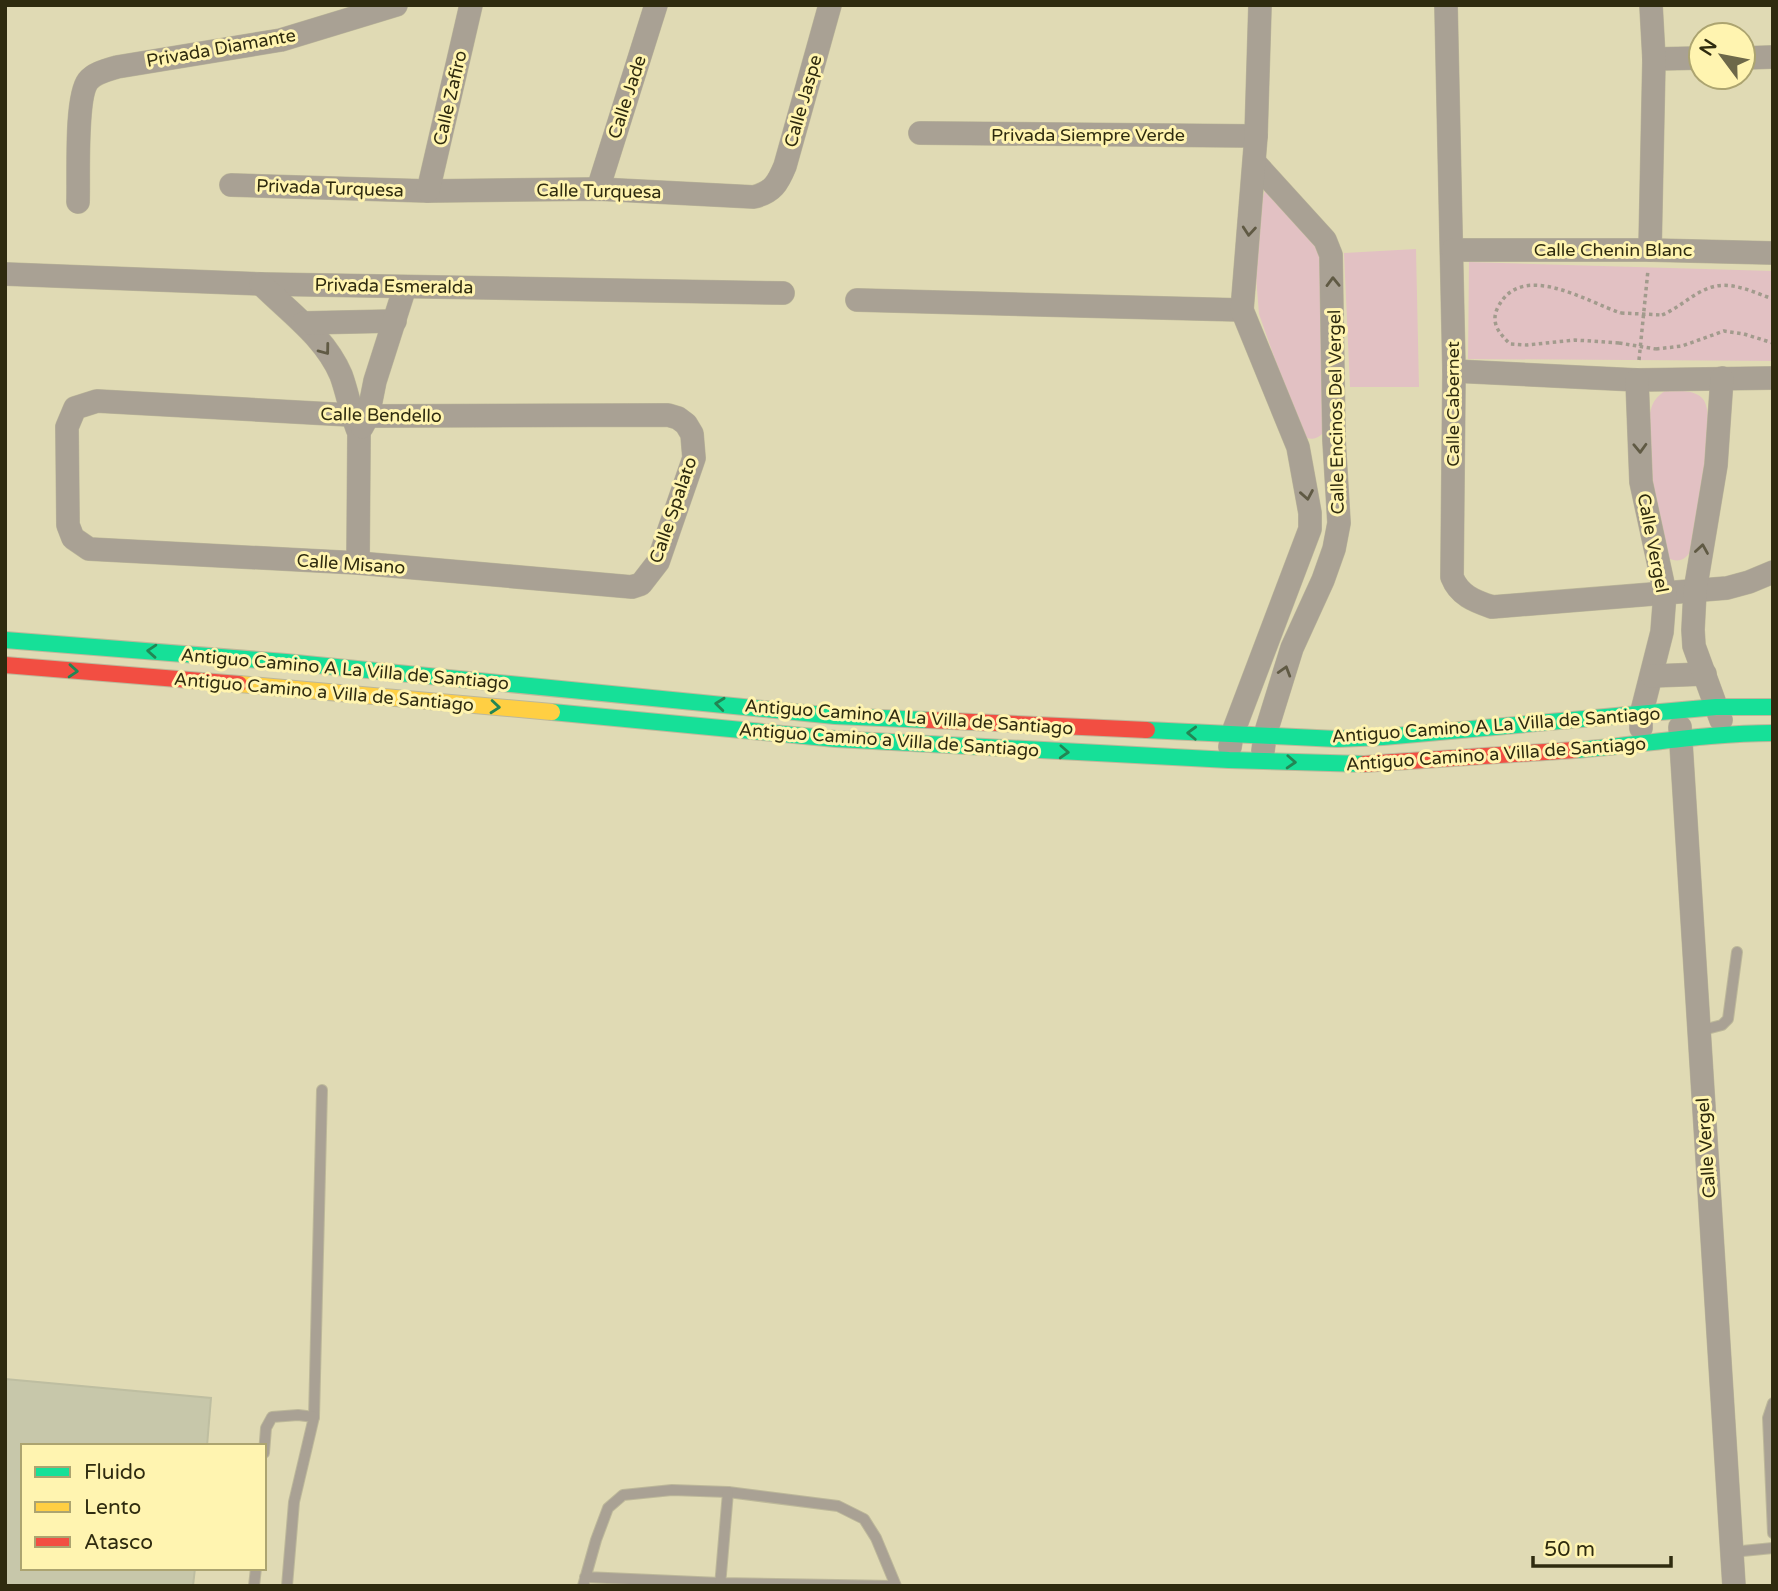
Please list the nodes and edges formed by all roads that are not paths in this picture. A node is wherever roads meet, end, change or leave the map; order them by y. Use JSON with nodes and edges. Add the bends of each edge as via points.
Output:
{"nodes":[{"id":1,"x":396,"y":5,"type":"edge"},
{"id":2,"x":471,"y":5,"type":"edge"},
{"id":3,"x":656,"y":5,"type":"edge"},
{"id":4,"x":830,"y":5,"type":"edge"},
{"id":5,"x":1259,"y":5,"type":"edge"},
{"id":6,"x":1446,"y":5,"type":"edge"},
{"id":7,"x":1651,"y":5,"type":"edge"},
{"id":8,"x":1687,"y":58,"type":"edge"},
{"id":9,"x":1654,"y":59,"type":"junction"},
{"id":10,"x":920,"y":133,"type":"dead end"},
{"id":11,"x":1256,"y":136,"type":"junction"},
{"id":12,"x":1255,"y":163,"type":"junction"},
{"id":13,"x":231,"y":185,"type":"dead end"},
{"id":14,"x":598,"y":189,"type":"junction"},
{"id":15,"x":428,"y":191,"type":"junction"},
{"id":16,"x":768,"y":193,"type":"joint"},
{"id":17,"x":78,"y":202,"type":"dead end"},
{"id":18,"x":1453,"y":250,"type":"junction"},
{"id":19,"x":1650,"y":250,"type":"junction"},
{"id":20,"x":1773,"y":253,"type":"edge"},
{"id":21,"x":5,"y":274,"type":"edge"},
{"id":22,"x":261,"y":284,"type":"junction"},
{"id":23,"x":405,"y":287,"type":"junction"},
{"id":24,"x":783,"y":293,"type":"dead end"},
{"id":25,"x":857,"y":300,"type":"dead end"},
{"id":26,"x":1242,"y":310,"type":"junction"},
{"id":27,"x":395,"y":321,"type":"junction"},
{"id":28,"x":303,"y":323,"type":"junction"},
{"id":29,"x":1454,"y":371,"type":"junction"},
{"id":30,"x":1722,"y":378,"type":"junction"},
{"id":31,"x":1773,"y":379,"type":"edge"},
{"id":32,"x":1637,"y":380,"type":"junction"},
{"id":33,"x":359,"y":422,"type":"junction"},
{"id":34,"x":686,"y":424,"type":"joint"},
{"id":35,"x":1334,"y":440,"type":"junction"},
{"id":36,"x":1298,"y":447,"type":"junction"},
{"id":37,"x":73,"y":538,"type":"joint"},
{"id":38,"x":358,"y":564,"type":"junction"},
{"id":39,"x":1773,"y":572,"type":"edge"},
{"id":40,"x":632,"y":587,"type":"joint"},
{"id":41,"x":1695,"y":591,"type":"junction"},
{"id":42,"x":1665,"y":593,"type":"junction"},
{"id":43,"x":5,"y":640,"type":"edge"},
{"id":44,"x":1694,"y":646,"type":"junction"},
{"id":45,"x":1658,"y":648,"type":"junction"},
{"id":46,"x":5,"y":665,"type":"edge"},
{"id":47,"x":1705,"y":674,"type":"junction"},
{"id":48,"x":1652,"y":676,"type":"junction"},
{"id":49,"x":1773,"y":706,"type":"edge"},
{"id":50,"x":1716,"y":707,"type":"junction"},
{"id":51,"x":1678,"y":710,"type":"junction"},
{"id":52,"x":1641,"y":715,"type":"junction"},
{"id":53,"x":1726,"y":733,"type":"junction"},
{"id":54,"x":1773,"y":733,"type":"edge"},
{"id":55,"x":1231,"y":735,"type":"junction"},
{"id":56,"x":1265,"y":736,"type":"junction"},
{"id":57,"x":1681,"y":740,"type":"junction"},
{"id":58,"x":1642,"y":745,"type":"junction"},
{"id":59,"x":1229,"y":760,"type":"junction"},
{"id":60,"x":1262,"y":760,"type":"junction"},
{"id":61,"x":1737,"y":952,"type":"dead end"},
{"id":62,"x":1699,"y":1031,"type":"junction"},
{"id":63,"x":322,"y":1090,"type":"dead end"},
{"id":64,"x":1773,"y":1403,"type":"edge"},
{"id":65,"x":314,"y":1417,"type":"junction"},
{"id":66,"x":265,"y":1444,"type":"edge"},
{"id":67,"x":728,"y":1492,"type":"junction"},
{"id":68,"x":1773,"y":1532,"type":"edge"},
{"id":69,"x":1773,"y":1548,"type":"edge"},
{"id":70,"x":1732,"y":1552,"type":"junction"},
{"id":71,"x":584,"y":1581,"type":"edge"},
{"id":72,"x":720,"y":1584,"type":"edge"},
{"id":73,"x":287,"y":1586,"type":"edge"},
{"id":74,"x":1734,"y":1586,"type":"edge"}],
"edges":[{"from":1,"to":17,"type":"street","name":"Privada Diamante","via":[[281,40],[97,74],[88,80],[80,103]]},
{"from":2,"to":15,"type":"street","name":"Calle Zafiro"},
{"from":3,"to":14,"type":"street","name":"Calle Jade"},
{"from":4,"to":16,"type":"street","name":"Calle Jaspe","via":[[785,166]]},
{"from":5,"to":11,"type":"street","name":"Calle Encinos Del Vergel"},
{"from":6,"to":18,"type":"street","name":"Calle Cabernet"},
{"from":7,"to":9,"type":"street"},
{"from":8,"to":9,"type":"street"},
{"from":9,"to":19,"type":"street"},
{"from":10,"to":11,"type":"street","name":"Privada Siempre Verde"},
{"from":11,"to":12,"type":"street","name":"Calle Encinos Del Vergel"},
{"from":12,"to":26,"type":"street","name":"Calle Encinos Del Vergel","one_way":true},
{"from":35,"to":12,"type":"street","name":"Calle Encinos Del Vergel","one_way":true,"via":[[1331,255],[1325,240]]},
{"from":13,"to":15,"type":"street","name":"Privada Turquesa"},
{"from":14,"to":15,"type":"street","name":"Calle Turquesa"},
{"from":14,"to":16,"type":"street","name":"Calle Turquesa","via":[[754,197]]},
{"from":18,"to":19,"type":"street","name":"Calle Chenin Blanc"},
{"from":18,"to":29,"type":"street","name":"Calle Cabernet"},
{"from":19,"to":20,"type":"street","name":"Calle Chenin Blanc"},
{"from":21,"to":22,"type":"street","name":"Privada Esmeralda"},
{"from":22,"to":23,"type":"street","name":"Privada Esmeralda"},
{"from":22,"to":28,"type":"street"},
{"from":23,"to":24,"type":"street","name":"Privada Esmeralda"},
{"from":23,"to":27,"type":"street"},
{"from":25,"to":26,"type":"street"},
{"from":26,"to":36,"type":"street","name":"Calle Encinos Del Vergel"},
{"from":27,"to":28,"type":"street"},
{"from":27,"to":33,"type":"street"},
{"from":28,"to":33,"type":"street","one_way":true,"via":[[330,354]]},
{"from":29,"to":32,"type":"street"},
{"from":29,"to":42,"type":"street","name":"Calle Cabernet","via":[[1455,586],[1474,601],[1492,607]]},
{"from":30,"to":31,"type":"street"},
{"from":30,"to":32,"type":"street"},
{"from":41,"to":30,"type":"street","name":"Calle Vergel","one_way":true,"via":[[1716,465]]},
{"from":32,"to":42,"type":"street","name":"Calle Vergel","one_way":true,"via":[[1641,482]]},
{"from":33,"to":34,"type":"street","name":"Calle Bendello","via":[[668,415]]},
{"from":33,"to":37,"type":"street","name":"Calle Bendello","via":[[97,401],[75,408],[67,426],[68,525]]},
{"from":33,"to":38,"type":"street"},
{"from":34,"to":40,"type":"street","name":"Calle Spalato","via":[[692,434],[694,458],[658,562],[641,584]]},
{"from":35,"to":36,"type":"street"},
{"from":56,"to":35,"type":"street","name":"Calle Encinos Del Vergel","one_way":true,"via":[[1292,648],[1334,549],[1339,523]]},
{"from":36,"to":55,"type":"street","name":"Calle Encinos Del Vergel","one_way":true,"via":[[1310,529]]},
{"from":37,"to":38,"type":"street","name":"Calle Misano","via":[[89,549]]},
{"from":38,"to":40,"type":"street","name":"Calle Misano"},
{"from":39,"to":41,"type":"street","via":[[1727,588]]},
{"from":41,"to":42,"type":"street"},
{"from":41,"to":44,"type":"street","name":"Calle Vergel"},
{"from":42,"to":45,"type":"street","name":"Calle Vergel"},
{"from":55,"to":43,"type":"street","name":"Antiguo Camino A La Villa de Santiago","one_way":true,"via":[[835,716],[286,662]]},
{"from":44,"to":45,"type":"street"},
{"from":44,"to":47,"type":"street","name":"Calle Vergel"},
{"from":45,"to":48,"type":"street","name":"Calle Vergel"},
{"from":46,"to":59,"type":"street","name":"Antiguo Camino a Villa de Santiago","one_way":true,"via":[[836,739]]},
{"from":47,"to":48,"type":"street"},
{"from":47,"to":50,"type":"street","name":"Calle Vergel"},
{"from":48,"to":52,"type":"street","name":"Calle Vergel"},
{"from":49,"to":50,"type":"street","name":"Antiguo Camino A La Villa de Santiago"},
{"from":50,"to":51,"type":"street","name":"Antiguo Camino A La Villa de Santiago"},
{"from":50,"to":53,"type":"street","name":"Calle Vergel"},
{"from":51,"to":52,"type":"street","name":"Antiguo Camino A La Villa de Santiago"},
{"from":51,"to":57,"type":"street","name":"Calle Vergel"},
{"from":52,"to":56,"type":"street","name":"Antiguo Camino A La Villa de Santiago","via":[[1383,737]]},
{"from":52,"to":58,"type":"street","name":"Calle Vergel"},
{"from":53,"to":54,"type":"street","name":"Antiguo Camino a Villa de Santiago"},
{"from":53,"to":57,"type":"street","name":"Antiguo Camino a Villa de Santiago"},
{"from":55,"to":56,"type":"street","name":"Antiguo Camino A La Villa de Santiago"},
{"from":55,"to":59,"type":"street","name":"Calle Encinos Del Vergel"},
{"from":56,"to":60,"type":"street","name":"Calle Encinos Del Vergel"},
{"from":57,"to":58,"type":"street","name":"Antiguo Camino a Villa de Santiago"},
{"from":57,"to":62,"type":"street","name":"Calle Vergel"},
{"from":60,"to":58,"type":"street","name":"Antiguo Camino a Villa de Santiago","one_way":true,"via":[[1380,764]]},
{"from":59,"to":60,"type":"street","name":"Antiguo Camino a Villa de Santiago"},
{"from":61,"to":62,"type":"lane","via":[[1728,1019]]},
{"from":62,"to":70,"type":"street","name":"Calle Vergel"},
{"from":63,"to":65,"type":"lane"},
{"from":64,"to":68,"type":"lane","via":[[1768,1418]]},
{"from":65,"to":66,"type":"lane","via":[[272,1417]]},
{"from":65,"to":73,"type":"lane","via":[[294,1502]]},
{"from":67,"to":71,"type":"lane","via":[[672,1490],[623,1495],[608,1508]]},
{"from":67,"to":72,"type":"lane"},
{"from":67,"to":72,"type":"lane","via":[[838,1506],[863,1519],[896,1586]]},
{"from":69,"to":70,"type":"lane"},
{"from":70,"to":74,"type":"street","name":"Calle Vergel"},
{"from":71,"to":72,"type":"lane"}]}
